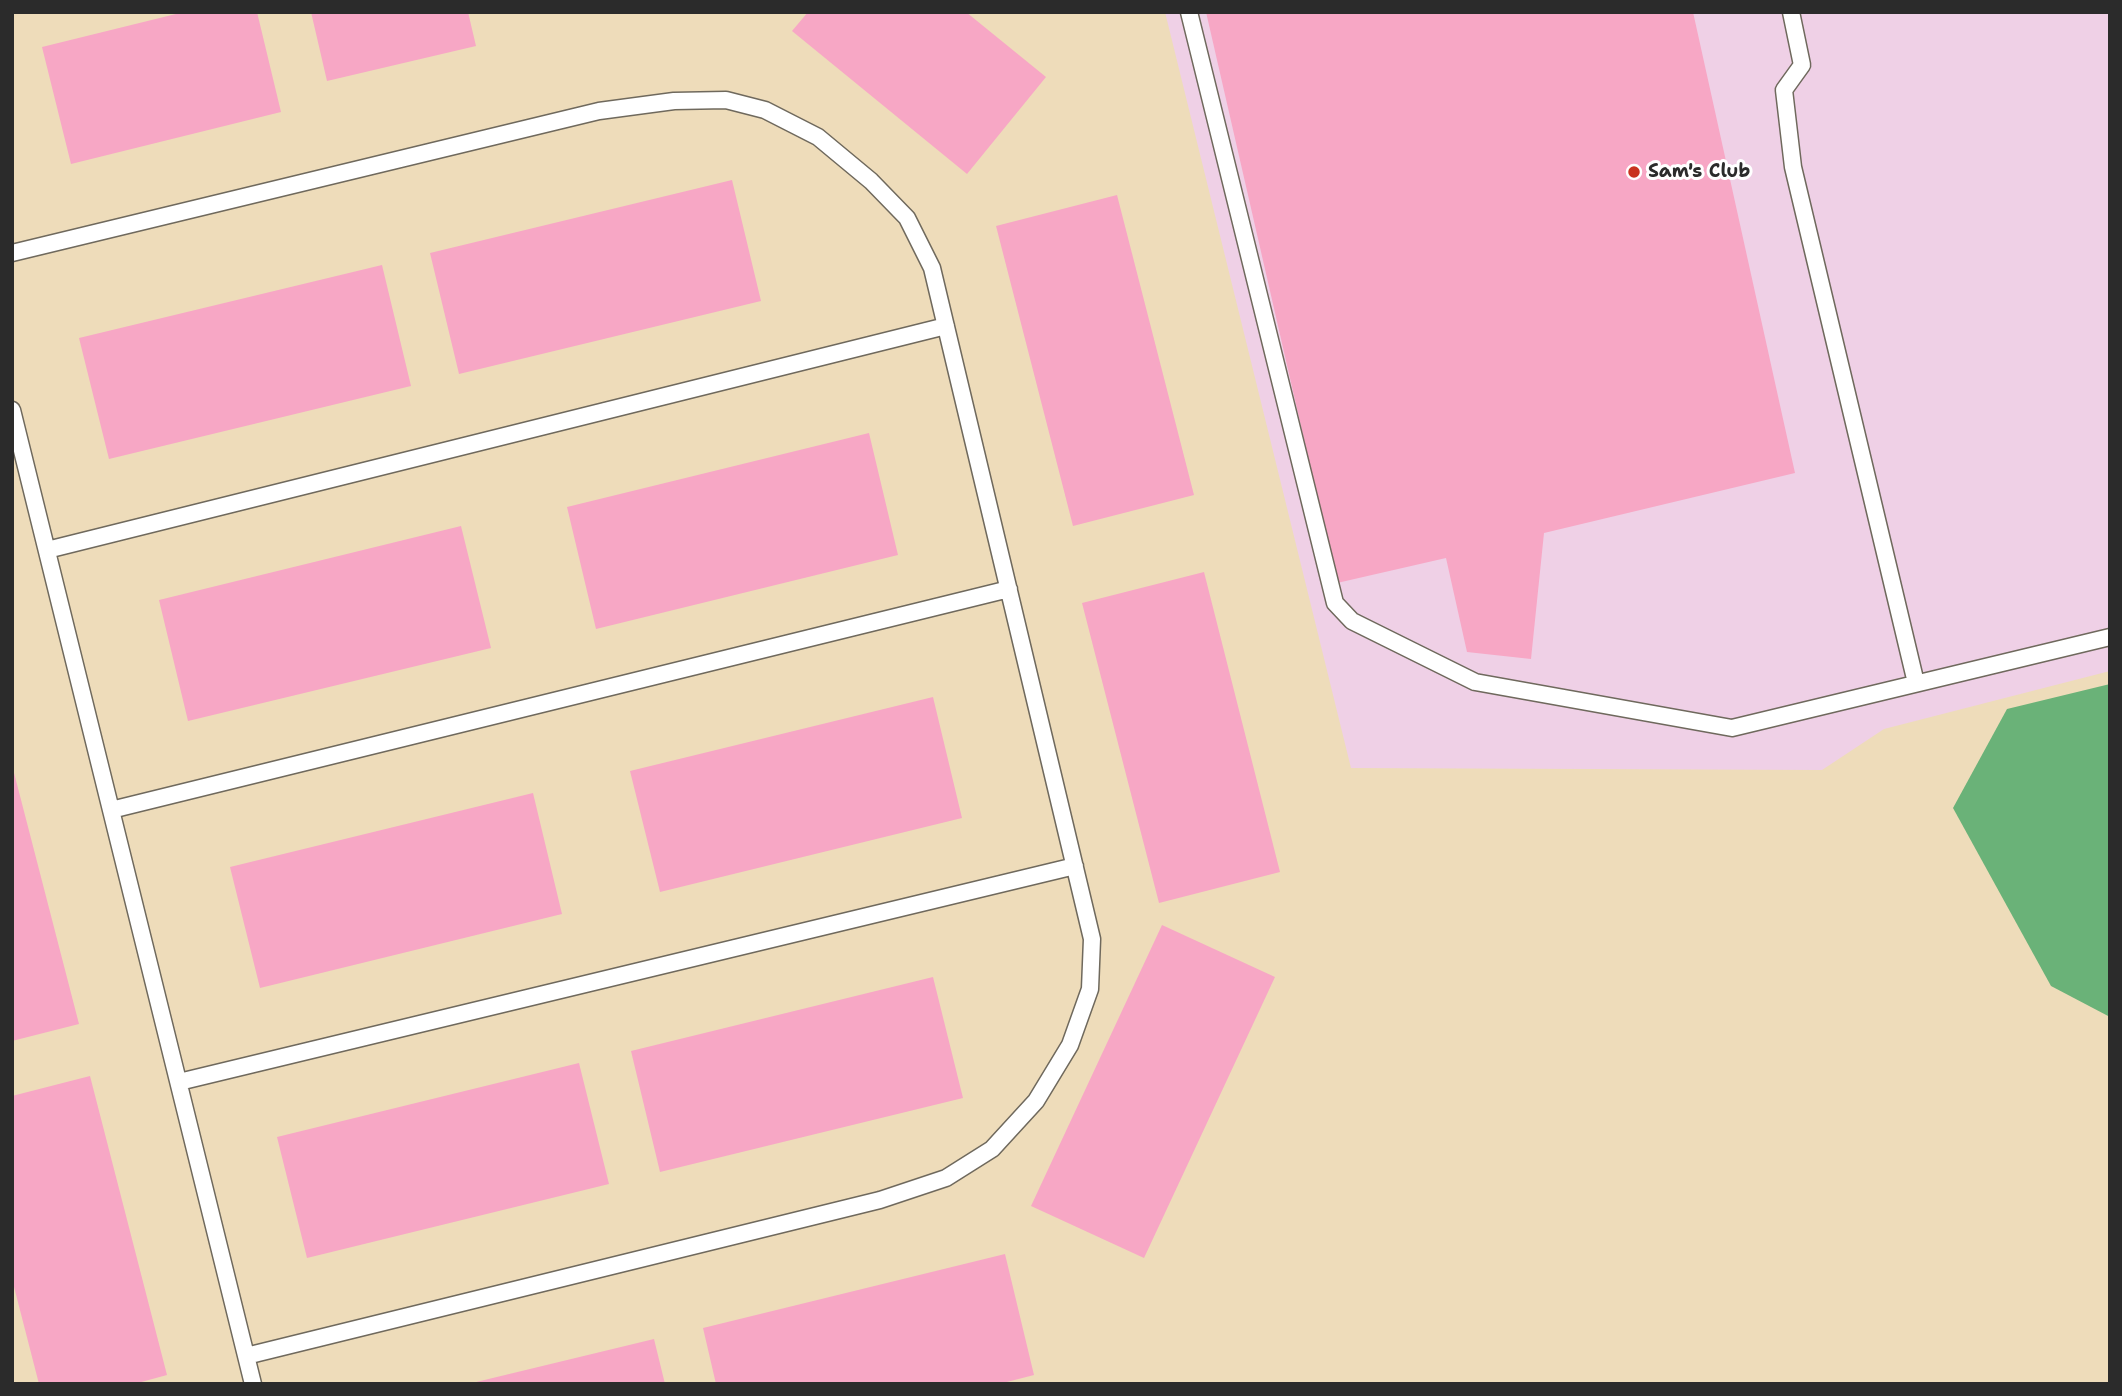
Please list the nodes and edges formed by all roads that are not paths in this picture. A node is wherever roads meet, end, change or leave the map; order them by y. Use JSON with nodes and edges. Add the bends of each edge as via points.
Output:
{"nodes":[{"id":1,"x":1189,"y":12,"type":"edge"},
{"id":2,"x":1791,"y":12,"type":"edge"},
{"id":3,"x":12,"y":253,"type":"edge"},
{"id":4,"x":946,"y":326,"type":"junction"},
{"id":5,"x":12,"y":410,"type":"edge"},
{"id":6,"x":47,"y":550,"type":"junction"},
{"id":7,"x":1009,"y":589,"type":"junction"},
{"id":8,"x":2110,"y":637,"type":"edge"},
{"id":9,"x":1916,"y":683,"type":"junction"},
{"id":10,"x":111,"y":810,"type":"junction"},
{"id":11,"x":1075,"y":866,"type":"junction"},
{"id":12,"x":178,"y":1082,"type":"junction"},
{"id":13,"x":246,"y":1356,"type":"junction"},
{"id":14,"x":253,"y":1384,"type":"edge"}],
"edges":[{"from":1,"to":9,"type":"lane","via":[[1335,603],[1352,621],[1475,682],[1731,727]]},
{"from":2,"to":9,"type":"lane","via":[[1802,65],[1784,90],[1793,167]]},
{"from":3,"to":4,"type":"lane","via":[[599,111],[726,100],[765,110],[818,138],[871,181],[907,218],[932,268]]},
{"from":4,"to":6,"type":"lane"},
{"from":4,"to":7,"type":"lane"},
{"from":5,"to":6,"type":"lane"},
{"from":6,"to":10,"type":"lane"},
{"from":7,"to":10,"type":"lane"},
{"from":7,"to":11,"type":"lane"},
{"from":8,"to":9,"type":"lane"},
{"from":10,"to":12,"type":"lane"},
{"from":11,"to":12,"type":"lane"},
{"from":11,"to":13,"type":"lane","via":[[1092,951],[1090,989],[1070,1045],[1036,1101],[992,1149],[946,1178],[880,1200]]},
{"from":12,"to":13,"type":"lane"},
{"from":13,"to":14,"type":"lane"}]}
